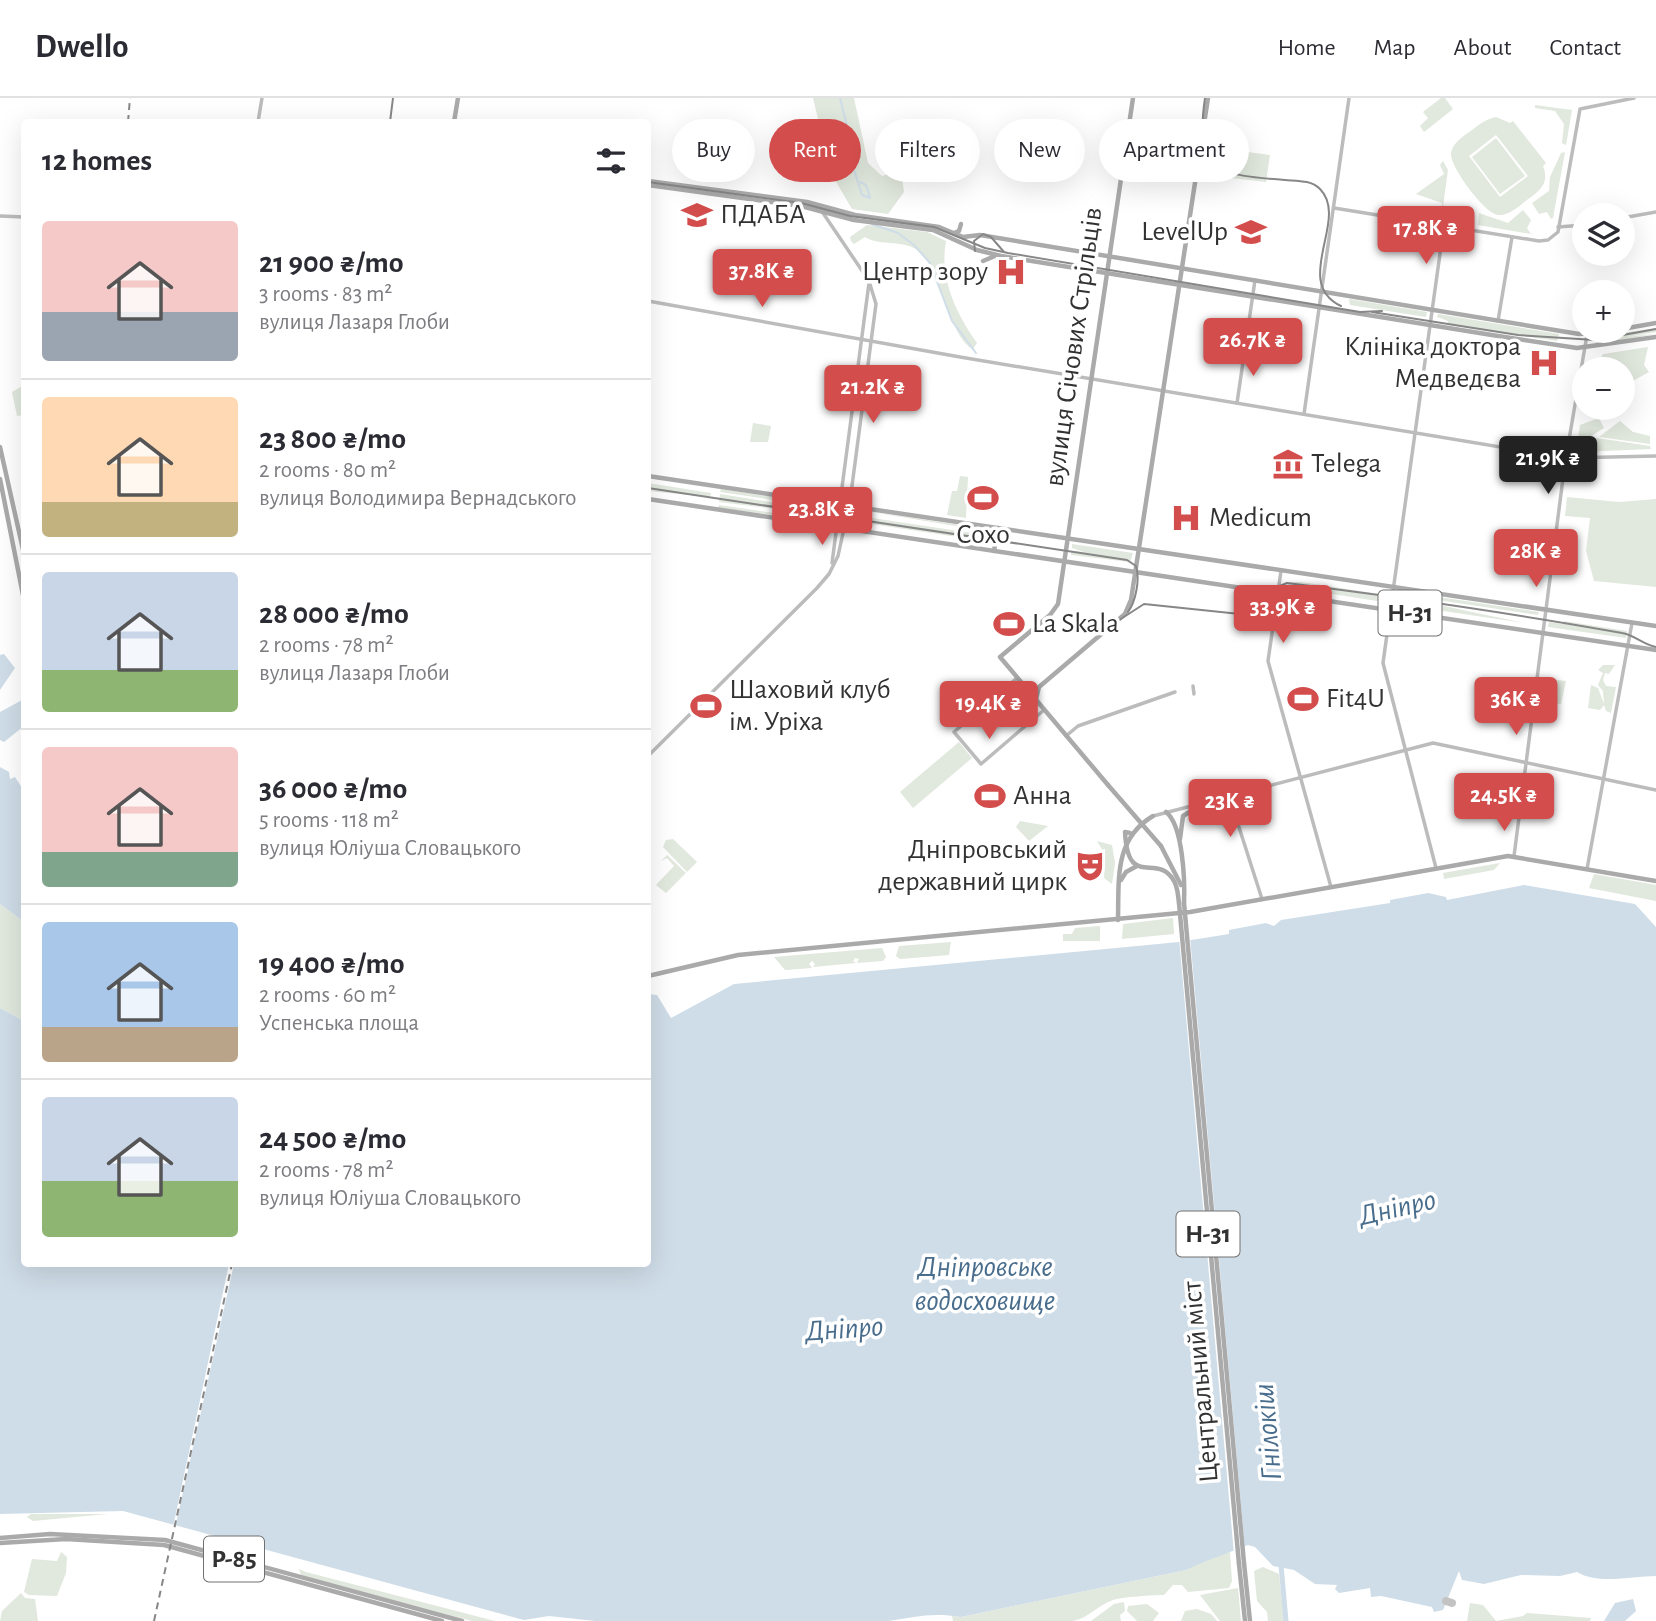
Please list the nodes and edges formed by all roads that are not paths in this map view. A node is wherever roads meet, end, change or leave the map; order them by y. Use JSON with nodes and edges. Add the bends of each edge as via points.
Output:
{"nodes":[{"id":1,"x":262,"y":98,"type":"edge"},
{"id":2,"x":458,"y":98,"type":"edge"},
{"id":3,"x":1133,"y":98,"type":"edge"},
{"id":4,"x":1208,"y":98,"type":"edge"},
{"id":5,"x":1349,"y":98,"type":"edge"},
{"id":6,"x":1634,"y":98,"type":"edge"},
{"id":7,"x":258,"y":119,"type":"edge"},
{"id":8,"x":454,"y":119,"type":"edge"},
{"id":9,"x":651,"y":183,"type":"edge"},
{"id":10,"x":651,"y":183,"type":"edge"},
{"id":11,"x":1334,"y":208,"type":"junction"},
{"id":12,"x":822,"y":211,"type":"junction"},
{"id":13,"x":1656,"y":212,"type":"edge"},
{"id":14,"x":0,"y":216,"type":"edge"},
{"id":15,"x":840,"y":216,"type":"junction"},
{"id":16,"x":1635,"y":216,"type":"edge"},
{"id":17,"x":21,"y":218,"type":"edge"},
{"id":18,"x":868,"y":219,"type":"junction"},
{"id":19,"x":961,"y":224,"type":"dead end"},
{"id":20,"x":1444,"y":226,"type":"junction"},
{"id":21,"x":832,"y":227,"type":"junction"},
{"id":22,"x":1572,"y":227,"type":"edge"},
{"id":23,"x":940,"y":229,"type":"junction"},
{"id":24,"x":1558,"y":230,"type":"junction"},
{"id":25,"x":954,"y":233,"type":"junction"},
{"id":26,"x":1513,"y":237,"type":"junction"},
{"id":27,"x":962,"y":239,"type":"junction"},
{"id":28,"x":1001,"y":256,"type":"junction"},
{"id":29,"x":1110,"y":257,"type":"junction"},
{"id":30,"x":983,"y":261,"type":"dead end"},
{"id":31,"x":1181,"y":268,"type":"junction"},
{"id":32,"x":1107,"y":274,"type":"junction"},
{"id":33,"x":1255,"y":280,"type":"junction"},
{"id":34,"x":869,"y":281,"type":"junction"},
{"id":35,"x":1178,"y":285,"type":"junction"},
{"id":36,"x":1322,"y":291,"type":"junction"},
{"id":37,"x":1252,"y":298,"type":"junction"},
{"id":38,"x":651,"y":302,"type":"edge"},
{"id":39,"x":1320,"y":309,"type":"junction"},
{"id":40,"x":1432,"y":310,"type":"junction"},
{"id":41,"x":1498,"y":321,"type":"junction"},
{"id":42,"x":1656,"y":323,"type":"edge"},
{"id":43,"x":1429,"y":326,"type":"junction"},
{"id":44,"x":1635,"y":327,"type":"edge"},
{"id":45,"x":1572,"y":333,"type":"edge"},
{"id":46,"x":1656,"y":337,"type":"edge"},
{"id":47,"x":862,"y":339,"type":"junction"},
{"id":48,"x":872,"y":341,"type":"junction"},
{"id":49,"x":1586,"y":343,"type":"edge"},
{"id":50,"x":1586,"y":348,"type":"junction"},
{"id":51,"x":1091,"y":378,"type":"junction"},
{"id":52,"x":1162,"y":390,"type":"junction"},
{"id":53,"x":1237,"y":403,"type":"junction"},
{"id":54,"x":1304,"y":414,"type":"junction"},
{"id":55,"x":1414,"y":432,"type":"junction"},
{"id":56,"x":0,"y":449,"type":"edge"},
{"id":57,"x":1656,"y":456,"type":"edge"},
{"id":58,"x":1566,"y":458,"type":"junction"},
{"id":59,"x":651,"y":476,"type":"edge"},
{"id":60,"x":0,"y":479,"type":"edge"},
{"id":61,"x":651,"y":499,"type":"edge"},
{"id":62,"x":839,"y":504,"type":"junction"},
{"id":63,"x":849,"y":506,"type":"junction"},
{"id":64,"x":840,"y":528,"type":"junction"},
{"id":65,"x":998,"y":528,"type":"junction"},
{"id":66,"x":1067,"y":539,"type":"junction"},
{"id":67,"x":21,"y":541,"type":"edge"},
{"id":68,"x":1139,"y":550,"type":"junction"},
{"id":69,"x":994,"y":551,"type":"junction"},
{"id":70,"x":1064,"y":561,"type":"junction"},
{"id":71,"x":1281,"y":571,"type":"junction"},
{"id":72,"x":1136,"y":572,"type":"junction"},
{"id":73,"x":21,"y":585,"type":"edge"},
{"id":74,"x":1393,"y":588,"type":"junction"},
{"id":75,"x":1278,"y":594,"type":"junction"},
{"id":76,"x":1390,"y":609,"type":"junction"},
{"id":77,"x":1545,"y":610,"type":"junction"},
{"id":78,"x":1632,"y":623,"type":"junction"},
{"id":79,"x":1656,"y":626,"type":"edge"},
{"id":80,"x":1542,"y":632,"type":"junction"},
{"id":81,"x":1627,"y":646,"type":"junction"},
{"id":82,"x":1656,"y":650,"type":"edge"},
{"id":83,"x":1017,"y":678,"type":"junction"},
{"id":84,"x":1024,"y":685,"type":"junction"},
{"id":85,"x":1193,"y":686,"type":"dead end"},
{"id":86,"x":1039,"y":687,"type":"junction"},
{"id":87,"x":1175,"y":692,"type":"dead end"},
{"id":88,"x":1194,"y":694,"type":"dead end"},
{"id":89,"x":1038,"y":703,"type":"junction"},
{"id":90,"x":1044,"y":710,"type":"junction"},
{"id":91,"x":1066,"y":736,"type":"junction"},
{"id":92,"x":1404,"y":748,"type":"junction"},
{"id":93,"x":651,"y":753,"type":"edge"},
{"id":94,"x":1525,"y":761,"type":"junction"},
{"id":95,"x":1300,"y":777,"type":"junction"},
{"id":96,"x":1603,"y":779,"type":"junction"},
{"id":97,"x":1656,"y":790,"type":"edge"},
{"id":98,"x":1229,"y":796,"type":"junction"},
{"id":99,"x":1204,"y":803,"type":"junction"},
{"id":100,"x":1166,"y":812,"type":"junction"},
{"id":101,"x":1153,"y":816,"type":"joint"},
{"id":102,"x":1126,"y":843,"type":"junction"},
{"id":103,"x":1180,"y":847,"type":"junction"},
{"id":104,"x":1514,"y":856,"type":"junction"},
{"id":105,"x":1142,"y":866,"type":"junction"},
{"id":106,"x":1437,"y":868,"type":"junction"},
{"id":107,"x":1587,"y":869,"type":"junction"},
{"id":108,"x":1656,"y":881,"type":"edge"},
{"id":109,"x":1119,"y":884,"type":"junction"},
{"id":110,"x":1331,"y":887,"type":"junction"},
{"id":111,"x":1262,"y":900,"type":"junction"},
{"id":112,"x":1182,"y":903,"type":"junction"},
{"id":113,"x":1118,"y":920,"type":"junction"},
{"id":114,"x":651,"y":975,"type":"edge"},
{"id":115,"x":0,"y":1541,"type":"edge"},
{"id":116,"x":442,"y":1621,"type":"edge"},
{"id":117,"x":462,"y":1621,"type":"edge"},
{"id":118,"x":1247,"y":1621,"type":"edge"}],
"edges":[{"from":1,"to":7,"type":"street"},
{"from":2,"to":8,"type":"main road"},
{"from":3,"to":29,"type":"main road","name":"вулиця Січових Стрільців"},
{"from":4,"to":31,"type":"main road"},
{"from":5,"to":11,"type":"street"},
{"from":6,"to":24,"type":"street","via":[[1581,107]]},
{"from":9,"to":12,"type":"main road"},
{"from":10,"to":18,"type":"main road","via":[[807,202]]},
{"from":11,"to":20,"type":"street"},
{"from":11,"to":36,"type":"street"},
{"from":12,"to":15,"type":"main road"},
{"from":12,"to":21,"type":"street"},
{"from":13,"to":16,"type":"street"},
{"from":14,"to":17,"type":"street"},
{"from":15,"to":18,"type":"main road"},
{"from":15,"to":21,"type":"street"},
{"from":18,"to":23,"type":"main road"},
{"from":19,"to":25,"type":"main road"},
{"from":20,"to":26,"type":"street"},
{"from":20,"to":40,"type":"street"},
{"from":21,"to":34,"type":"street"},
{"from":22,"to":24,"type":"street"},
{"from":23,"to":25,"type":"main road"},
{"from":23,"to":27,"type":"main road"},
{"from":24,"to":26,"type":"street","via":[[1544,241]]},
{"from":25,"to":27,"type":"main road"},
{"from":26,"to":41,"type":"street"},
{"from":27,"to":28,"type":"main road","via":[[977,250]]},
{"from":27,"to":29,"type":"main road","via":[[980,235]]},
{"from":28,"to":30,"type":"main road"},
{"from":28,"to":32,"type":"main road"},
{"from":29,"to":31,"type":"main road"},
{"from":29,"to":32,"type":"main road","name":"вулиця Січових Стрільців"},
{"from":31,"to":33,"type":"main road"},
{"from":31,"to":35,"type":"main road"},
{"from":32,"to":35,"type":"main road"},
{"from":32,"to":51,"type":"main road","name":"вулиця Січових Стрільців"},
{"from":33,"to":36,"type":"main road"},
{"from":33,"to":37,"type":"street"},
{"from":34,"to":47,"type":"street"},
{"from":34,"to":48,"type":"street","via":[[876,304]]},
{"from":35,"to":37,"type":"main road"},
{"from":35,"to":52,"type":"main road"},
{"from":36,"to":39,"type":"street"},
{"from":36,"to":40,"type":"main road"},
{"from":37,"to":39,"type":"main road"},
{"from":37,"to":53,"type":"street"},
{"from":38,"to":47,"type":"street"},
{"from":39,"to":43,"type":"main road"},
{"from":39,"to":54,"type":"street"},
{"from":40,"to":41,"type":"main road"},
{"from":40,"to":43,"type":"street"},
{"from":41,"to":45,"type":"main road"},
{"from":42,"to":44,"type":"main road"},
{"from":43,"to":50,"type":"main road"},
{"from":43,"to":55,"type":"street"},
{"from":46,"to":50,"type":"main road"},
{"from":47,"to":48,"type":"street"},
{"from":47,"to":62,"type":"street"},
{"from":48,"to":51,"type":"street"},
{"from":48,"to":63,"type":"street"},
{"from":49,"to":50,"type":"street"},
{"from":50,"to":58,"type":"street"},
{"from":51,"to":52,"type":"street"},
{"from":51,"to":66,"type":"main road","name":"вулиця Січових Стрільців"},
{"from":52,"to":53,"type":"street"},
{"from":52,"to":68,"type":"main road"},
{"from":53,"to":54,"type":"street"},
{"from":54,"to":55,"type":"street"},
{"from":55,"to":58,"type":"street"},
{"from":55,"to":74,"type":"street"},
{"from":56,"to":67,"type":"main road"},
{"from":57,"to":58,"type":"street"},
{"from":58,"to":77,"type":"street"},
{"from":59,"to":62,"type":"main road"},
{"from":60,"to":73,"type":"main road"},
{"from":61,"to":64,"type":"main road"},
{"from":62,"to":63,"type":"main road"},
{"from":62,"to":64,"type":"street"},
{"from":63,"to":64,"type":"street"},
{"from":63,"to":65,"type":"main road"},
{"from":64,"to":69,"type":"main road"},
{"from":64,"to":93,"type":"street","via":[[832,568],[818,586]]},
{"from":65,"to":66,"type":"main road"},
{"from":65,"to":69,"type":"main road"},
{"from":66,"to":68,"type":"main road","number":"Н-31"},
{"from":66,"to":70,"type":"main road","name":"вулиця Січових Стрільців","number":"Н-31"},
{"from":68,"to":71,"type":"main road","number":"Н-31"},
{"from":68,"to":72,"type":"main road"},
{"from":69,"to":70,"type":"main road"},
{"from":70,"to":72,"type":"main road"},
{"from":70,"to":83,"type":"main road","number":"Н-31","via":[[1056,608],[1000,657]]},
{"from":71,"to":74,"type":"main road","number":"Н-31"},
{"from":71,"to":75,"type":"street"},
{"from":72,"to":75,"type":"main road","number":"Н-31"},
{"from":72,"to":86,"type":"main road","via":[[1125,614]]},
{"from":74,"to":76,"type":"street"},
{"from":74,"to":77,"type":"main road","number":"Н-31"},
{"from":75,"to":76,"type":"main road","number":"Н-31"},
{"from":75,"to":95,"type":"street","via":[[1268,661]]},
{"from":76,"to":80,"type":"main road","number":"Н-31"},
{"from":76,"to":92,"type":"street","via":[[1384,671]]},
{"from":77,"to":78,"type":"main road","number":"Н-31"},
{"from":77,"to":80,"type":"street"},
{"from":78,"to":79,"type":"main road","number":"Н-31"},
{"from":78,"to":81,"type":"street"},
{"from":80,"to":81,"type":"main road","number":"Н-31"},
{"from":80,"to":94,"type":"street"},
{"from":81,"to":82,"type":"main road","number":"Н-31"},
{"from":81,"to":96,"type":"street"},
{"from":83,"to":84,"type":"main road","number":"Н-31"},
{"from":83,"to":90,"type":"street","via":[[954,732],[981,764]]},
{"from":84,"to":86,"type":"main road"},
{"from":84,"to":89,"type":"main road","number":"Н-31"},
{"from":85,"to":88,"type":"street"},
{"from":86,"to":89,"type":"main road"},
{"from":87,"to":91,"type":"street","via":[[1078,726]]},
{"from":89,"to":90,"type":"main road","number":"Н-31"},
{"from":90,"to":91,"type":"main road","number":"Н-31"},
{"from":91,"to":112,"type":"main road","number":"Н-31","bridge":true,"via":[[1161,846],[1174,867]]},
{"from":92,"to":94,"type":"street","via":[[1444,743]]},
{"from":92,"to":95,"type":"street"},
{"from":92,"to":106,"type":"street"},
{"from":94,"to":96,"type":"street"},
{"from":94,"to":104,"type":"street"},
{"from":95,"to":98,"type":"street"},
{"from":95,"to":110,"type":"street"},
{"from":96,"to":97,"type":"street"},
{"from":96,"to":107,"type":"street"},
{"from":98,"to":99,"type":"street"},
{"from":98,"to":111,"type":"street"},
{"from":99,"to":100,"type":"street"},
{"from":99,"to":103,"type":"main road","via":[[1183,816]]},
{"from":100,"to":101,"type":"street"},
{"from":100,"to":103,"type":"main road","via":[[1176,824]]},
{"from":101,"to":102,"type":"main road","via":[[1131,833],[1125,832]]},
{"from":102,"to":105,"type":"main road","via":[[1128,859]]},
{"from":102,"to":109,"type":"main road"},
{"from":103,"to":112,"type":"main road"},
{"from":104,"to":106,"type":"main road"},
{"from":104,"to":107,"type":"main road"},
{"from":105,"to":109,"type":"main road","via":[[1126,872]]},
{"from":105,"to":112,"type":"main road","via":[[1170,876]]},
{"from":106,"to":110,"type":"main road"},
{"from":107,"to":108,"type":"main road"},
{"from":109,"to":113,"type":"main road"},
{"from":110,"to":111,"type":"main road"},
{"from":111,"to":113,"type":"main road"},
{"from":112,"to":118,"type":"main road","name":"Центральний міст","number":"Н-31","bridge":true},
{"from":113,"to":114,"type":"main road","via":[[738,955]]},
{"from":115,"to":116,"type":"main road","number":"Р-85","via":[[164,1545]]},
{"from":115,"to":117,"type":"main road","number":"Р-85","via":[[50,1534],[165,1540]]}]}
